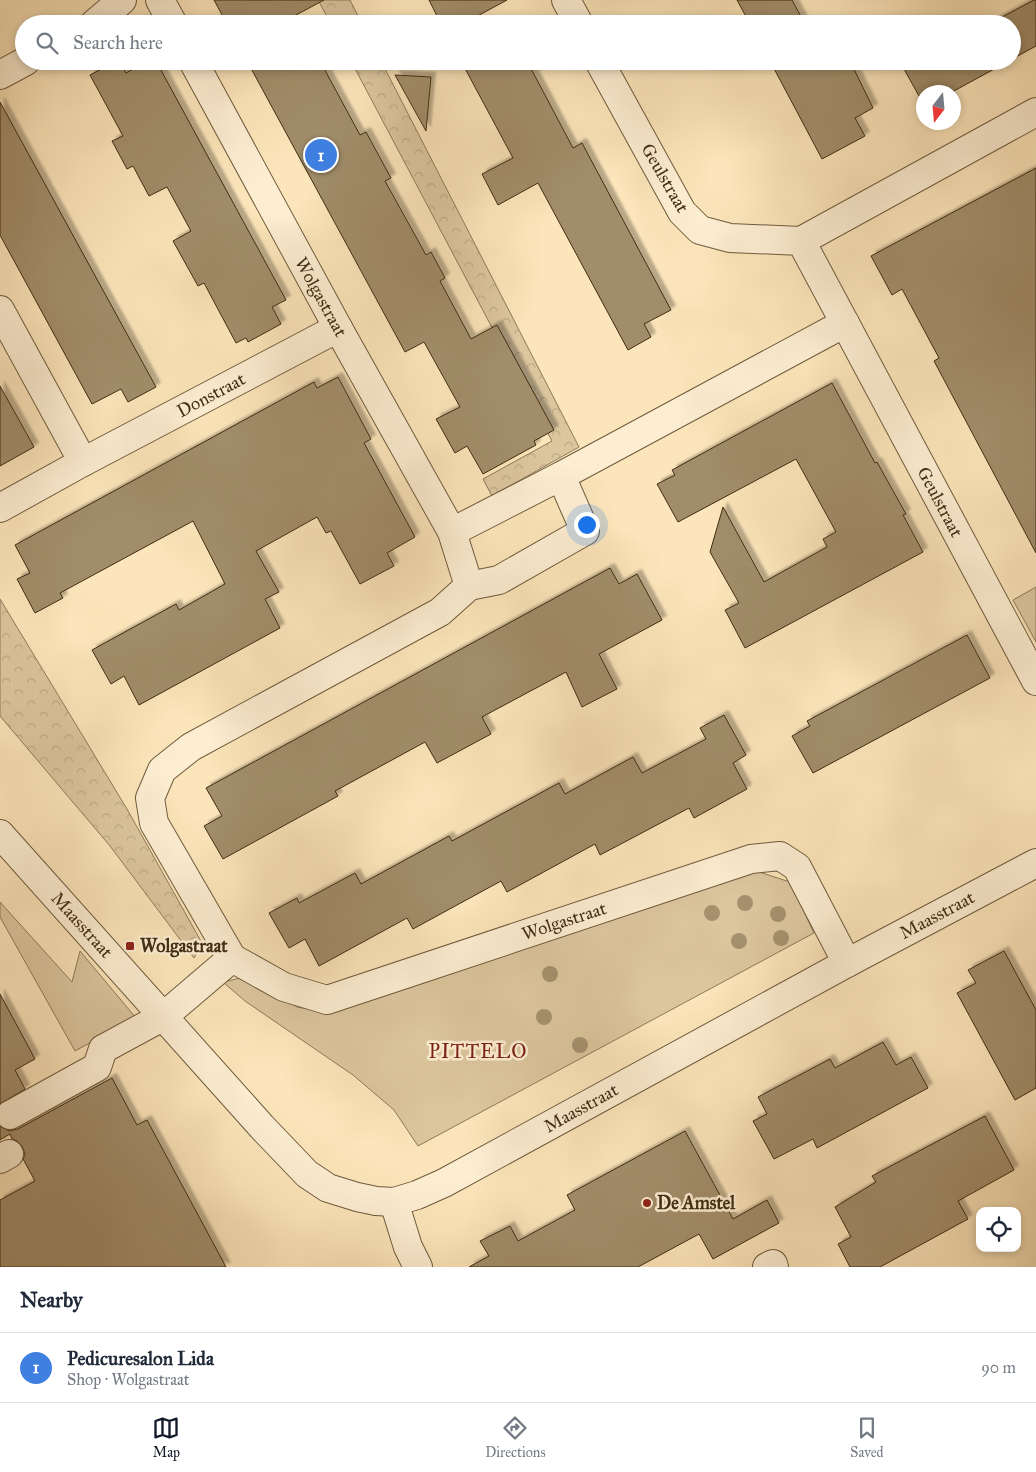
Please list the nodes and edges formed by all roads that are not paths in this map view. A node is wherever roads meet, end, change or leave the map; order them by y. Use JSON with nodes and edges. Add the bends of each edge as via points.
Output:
{"nodes":[{"id":1,"x":122,"y":0,"type":"edge"},
{"id":2,"x":160,"y":0,"type":"edge"},
{"id":3,"x":566,"y":0,"type":"edge"},
{"id":4,"x":104,"y":15,"type":"edge"},
{"id":5,"x":168,"y":15,"type":"edge"},
{"id":6,"x":574,"y":15,"type":"edge"},
{"id":7,"x":15,"y":67,"type":"edge"},
{"id":8,"x":198,"y":70,"type":"edge"},
{"id":9,"x":604,"y":70,"type":"edge"},
{"id":10,"x":0,"y":75,"type":"edge"},
{"id":11,"x":1036,"y":112,"type":"edge"},
{"id":12,"x":801,"y":241,"type":"junction"},
{"id":13,"x":0,"y":310,"type":"edge"},
{"id":14,"x":845,"y":323,"type":"junction"},
{"id":15,"x":338,"y":328,"type":"junction"},
{"id":16,"x":83,"y":462,"type":"junction"},
{"id":17,"x":561,"y":476,"type":"junction"},
{"id":18,"x":0,"y":508,"type":"edge"},
{"id":19,"x":452,"y":532,"type":"junction"},
{"id":20,"x":469,"y":586,"type":"junction"},
{"id":21,"x":1036,"y":681,"type":"edge"},
{"id":22,"x":0,"y":834,"type":"edge"},
{"id":23,"x":1036,"y":863,"type":"edge"},
{"id":24,"x":232,"y":958,"type":"junction"},
{"id":25,"x":847,"y":963,"type":"junction"},
{"id":26,"x":164,"y":1016,"type":"junction"},
{"id":27,"x":10,"y":1115,"type":"dead end"},
{"id":28,"x":394,"y":1202,"type":"junction"},
{"id":29,"x":418,"y":1267,"type":"edge"},
{"id":30,"x":767,"y":1267,"type":"edge"},
{"id":31,"x":774,"y":1267,"type":"edge"}],
"edges":[{"from":1,"to":4,"type":"street"},
{"from":2,"to":5,"type":"street"},
{"from":3,"to":6,"type":"street"},
{"from":7,"to":10,"type":"street"},
{"from":8,"to":15,"type":"street","name":"Wolgastraat"},
{"from":9,"to":12,"type":"street","name":"Geulstraat","via":[[682,212],[700,230],[730,238]]},
{"from":11,"to":12,"type":"street"},
{"from":12,"to":14,"type":"street","name":"Geulstraat"},
{"from":13,"to":16,"type":"street"},
{"from":14,"to":17,"type":"street"},
{"from":14,"to":21,"type":"street","name":"Geulstraat"},
{"from":15,"to":16,"type":"street","name":"Donstraat"},
{"from":15,"to":19,"type":"street","name":"Wolgastraat"},
{"from":16,"to":18,"type":"street","name":"Donstraat"},
{"from":17,"to":19,"type":"street"},
{"from":17,"to":20,"type":"street","via":[[586,531],[499,580]]},
{"from":19,"to":20,"type":"street","name":"Wolgastraat"},
{"from":20,"to":24,"type":"street","via":[[440,612],[191,747],[162,770],[150,798],[154,823]]},
{"from":22,"to":26,"type":"street","name":"Maasstraat"},
{"from":23,"to":25,"type":"street","name":"Maasstraat"},
{"from":24,"to":25,"type":"street","name":"Wolgastraat","via":[[284,987],[327,1000],[751,859],[780,856],[797,867]]},
{"from":24,"to":26,"type":"street"},
{"from":25,"to":28,"type":"street","name":"Maasstraat","via":[[444,1183]]},
{"from":26,"to":27,"type":"street","via":[[103,1049],[97,1067]]},
{"from":26,"to":28,"type":"street","name":"Maasstraat","via":[[307,1174],[328,1188],[376,1202]]},
{"from":28,"to":29,"type":"street"},
{"from":30,"to":31,"type":"street","via":[[773,1264]]}]}
